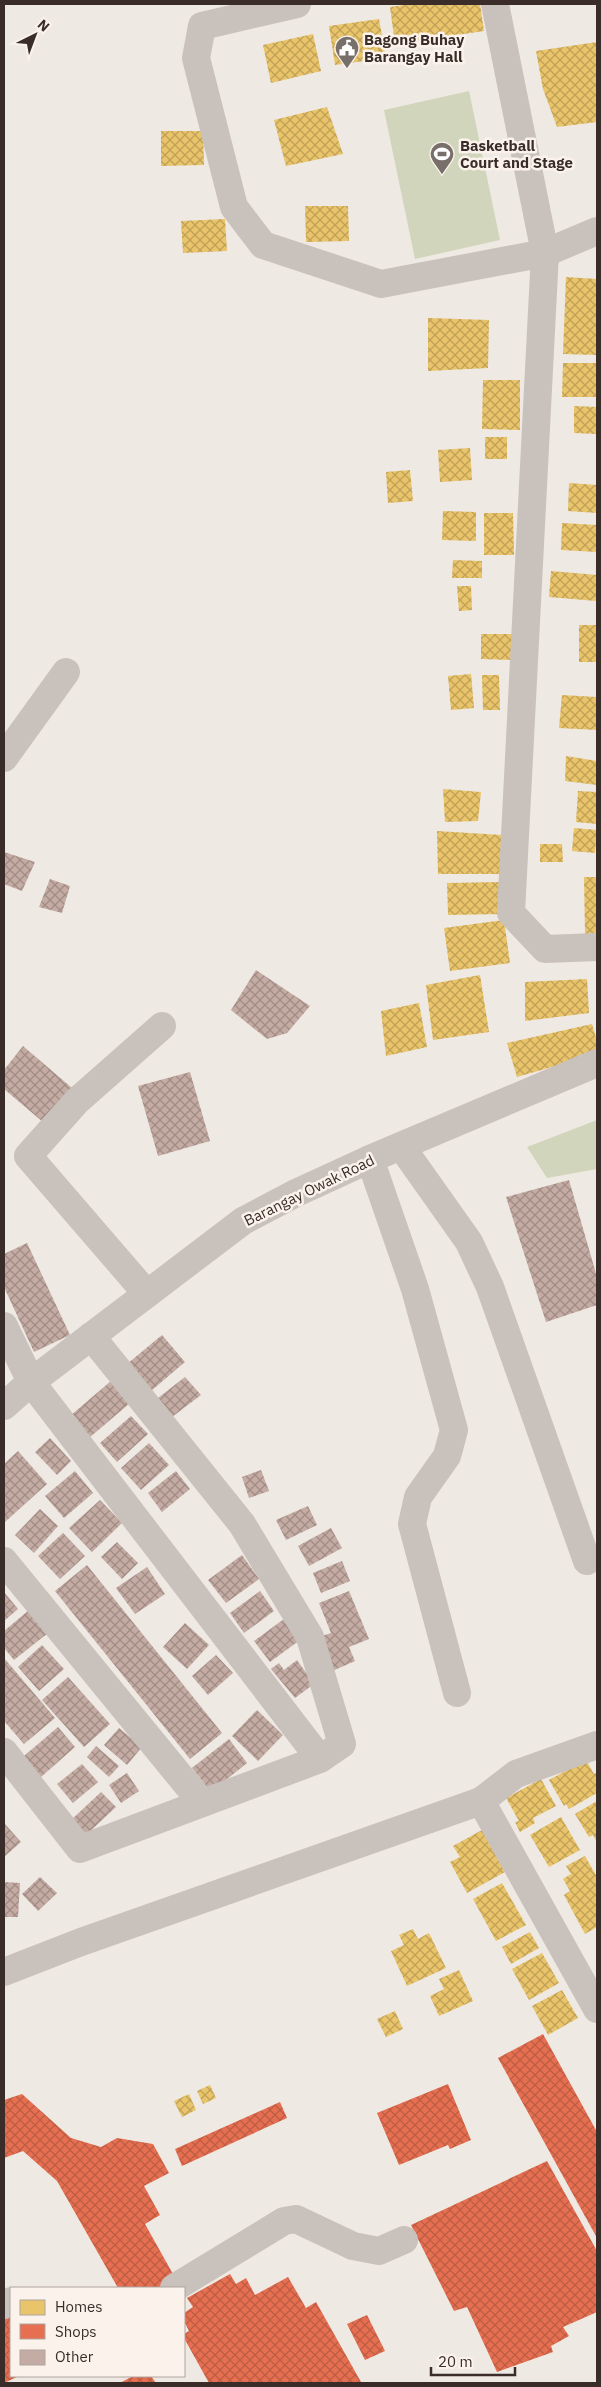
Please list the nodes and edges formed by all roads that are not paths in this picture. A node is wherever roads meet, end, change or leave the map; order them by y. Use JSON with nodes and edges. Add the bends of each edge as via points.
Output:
{"nodes":[{"id":1,"x":297,"y":4,"type":"edge"},
{"id":2,"x":495,"y":4,"type":"edge"},
{"id":3,"x":597,"y":231,"type":"edge"},
{"id":4,"x":546,"y":253,"type":"junction"},
{"id":5,"x":66,"y":672,"type":"dead end"},
{"id":6,"x":4,"y":758,"type":"edge"},
{"id":7,"x":597,"y":947,"type":"edge"},
{"id":8,"x":162,"y":1026,"type":"dead end"},
{"id":9,"x":597,"y":1063,"type":"edge"},
{"id":10,"x":401,"y":1146,"type":"junction"},
{"id":11,"x":370,"y":1159,"type":"junction"},
{"id":12,"x":147,"y":1294,"type":"junction"},
{"id":13,"x":4,"y":1326,"type":"edge"},
{"id":14,"x":91,"y":1336,"type":"junction"},
{"id":15,"x":31,"y":1382,"type":"junction"},
{"id":16,"x":4,"y":1406,"type":"edge"},
{"id":17,"x":4,"y":1561,"type":"edge"},
{"id":18,"x":587,"y":1561,"type":"dead end"},
{"id":19,"x":457,"y":1692,"type":"dead end"},
{"id":20,"x":596,"y":1746,"type":"edge"},
{"id":21,"x":4,"y":1752,"type":"edge"},
{"id":22,"x":320,"y":1759,"type":"junction"},
{"id":23,"x":481,"y":1801,"type":"junction"},
{"id":24,"x":202,"y":1803,"type":"junction"},
{"id":25,"x":4,"y":1972,"type":"edge"},
{"id":26,"x":597,"y":2009,"type":"edge"},
{"id":27,"x":404,"y":2240,"type":"dead end"},
{"id":28,"x":176,"y":2287,"type":"edge"}],
"edges":[{"from":1,"to":4,"type":"street","via":[[202,26],[196,58],[234,207],[263,245],[381,284]]},
{"from":2,"to":4,"type":"street"},
{"from":3,"to":4,"type":"street"},
{"from":4,"to":7,"type":"street","via":[[511,914],[545,949]]},
{"from":5,"to":6,"type":"street"},
{"from":8,"to":12,"type":"street","via":[[77,1101],[28,1156]]},
{"from":9,"to":10,"type":"street","name":"Barangay Owak Road"},
{"from":10,"to":11,"type":"street","name":"Barangay Owak Road"},
{"from":10,"to":18,"type":"street","via":[[469,1242],[490,1287]]},
{"from":11,"to":12,"type":"street","name":"Barangay Owak Road","via":[[243,1221]]},
{"from":11,"to":19,"type":"street","via":[[415,1289],[454,1430],[447,1456],[418,1496],[412,1524]]},
{"from":12,"to":14,"type":"street","name":"Barangay Owak Road"},
{"from":13,"to":15,"type":"street"},
{"from":14,"to":15,"type":"street","name":"Barangay Owak Road"},
{"from":14,"to":22,"type":"street","via":[[242,1524],[310,1637],[342,1744]]},
{"from":15,"to":16,"type":"street","name":"Barangay Owak Road"},
{"from":15,"to":22,"type":"street"},
{"from":17,"to":24,"type":"street"},
{"from":20,"to":23,"type":"street","via":[[516,1774]]},
{"from":21,"to":24,"type":"street","via":[[80,1849]]},
{"from":22,"to":24,"type":"street"},
{"from":23,"to":25,"type":"street"},
{"from":23,"to":26,"type":"street"},
{"from":27,"to":28,"type":"street","via":[[379,2251],[353,2246],[296,2219],[284,2221]]}]}
